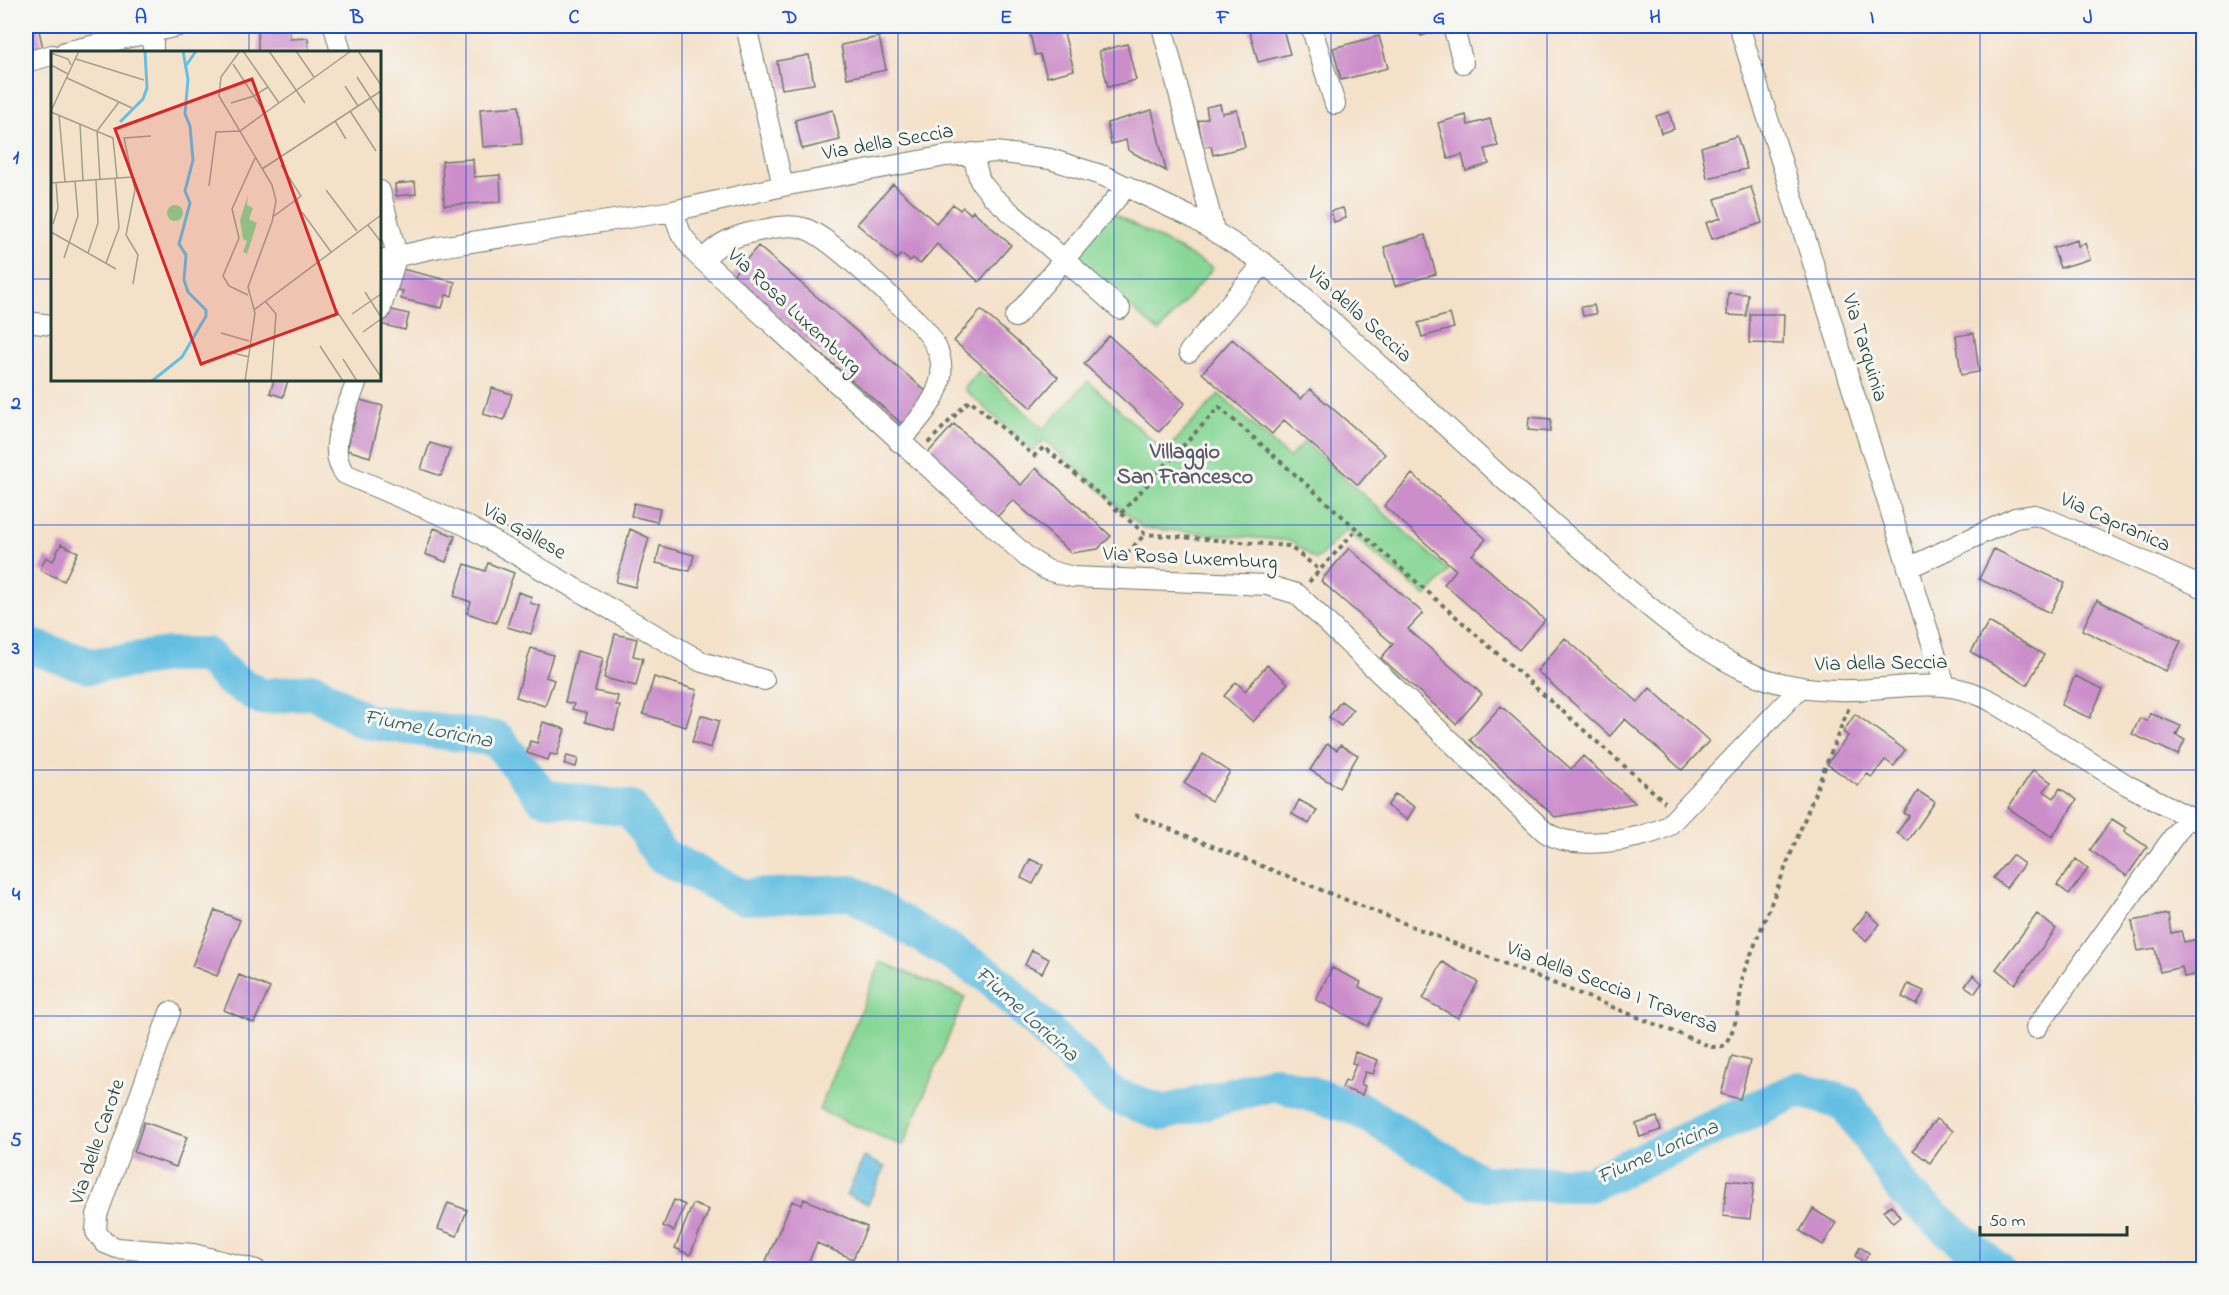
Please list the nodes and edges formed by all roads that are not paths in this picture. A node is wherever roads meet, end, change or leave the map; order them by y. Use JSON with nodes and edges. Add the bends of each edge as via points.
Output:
{"nodes":[{"id":1,"x":178,"y":26,"type":"edge"},
{"id":2,"x":334,"y":26,"type":"edge"},
{"id":3,"x":746,"y":26,"type":"edge"},
{"id":4,"x":1161,"y":26,"type":"edge"},
{"id":5,"x":1311,"y":26,"type":"edge"},
{"id":6,"x":1453,"y":26,"type":"edge"},
{"id":7,"x":1739,"y":26,"type":"edge"},
{"id":8,"x":154,"y":28,"type":"edge"},
{"id":9,"x":68,"y":51,"type":"edge"},
{"id":10,"x":153,"y":51,"type":"edge"},
{"id":11,"x":341,"y":51,"type":"edge"},
{"id":12,"x":51,"y":55,"type":"edge"},
{"id":13,"x":26,"y":62,"type":"edge"},
{"id":14,"x":1463,"y":63,"type":"dead end"},
{"id":15,"x":1335,"y":104,"type":"dead end"},
{"id":16,"x":972,"y":153,"type":"junction"},
{"id":17,"x":783,"y":186,"type":"junction"},
{"id":18,"x":1127,"y":186,"type":"junction"},
{"id":19,"x":381,"y":199,"type":"edge"},
{"id":20,"x":673,"y":211,"type":"junction"},
{"id":21,"x":1214,"y":230,"type":"junction"},
{"id":22,"x":388,"y":258,"type":"edge"},
{"id":23,"x":1064,"y":259,"type":"junction"},
{"id":24,"x":703,"y":260,"type":"junction"},
{"id":25,"x":1264,"y":263,"type":"junction"},
{"id":26,"x":381,"y":304,"type":"edge"},
{"id":27,"x":1120,"y":309,"type":"dead end"},
{"id":28,"x":1015,"y":317,"type":"dead end"},
{"id":29,"x":26,"y":322,"type":"edge"},
{"id":30,"x":51,"y":325,"type":"edge"},
{"id":31,"x":1189,"y":352,"type":"dead end"},
{"id":32,"x":357,"y":381,"type":"edge"},
{"id":33,"x":900,"y":441,"type":"junction"},
{"id":34,"x":1908,"y":568,"type":"junction"},
{"id":35,"x":2204,"y":588,"type":"edge"},
{"id":36,"x":764,"y":680,"type":"dead end"},
{"id":37,"x":1945,"y":685,"type":"junction"},
{"id":38,"x":1800,"y":688,"type":"junction"},
{"id":39,"x":2195,"y":822,"type":"edge"},
{"id":40,"x":170,"y":1012,"type":"dead end"},
{"id":41,"x":2036,"y":1028,"type":"dead end"},
{"id":42,"x":256,"y":1269,"type":"edge"}],
"edges":[{"from":1,"to":8,"type":"street"},
{"from":2,"to":11,"type":"street"},
{"from":3,"to":17,"type":"street"},
{"from":4,"to":21,"type":"street"},
{"from":5,"to":15,"type":"street"},
{"from":6,"to":14,"type":"street"},
{"from":7,"to":34,"type":"street","name":"Via Tarquinia"},
{"from":8,"to":9,"type":"street"},
{"from":8,"to":10,"type":"street"},
{"from":12,"to":13,"type":"street"},
{"from":16,"to":17,"type":"street","name":"Via della Seccia"},
{"from":16,"to":18,"type":"street","name":"Via della Seccia","via":[[1050,159]]},
{"from":16,"to":23,"type":"street","via":[[987,191]]},
{"from":17,"to":20,"type":"street","name":"Via della Seccia"},
{"from":18,"to":21,"type":"street","name":"Via della Seccia"},
{"from":18,"to":23,"type":"street"},
{"from":19,"to":22,"type":"street"},
{"from":20,"to":22,"type":"street","name":"Via della Seccia"},
{"from":20,"to":24,"type":"street","name":"Via Rosa Luxemburg","via":[[684,239]]},
{"from":21,"to":25,"type":"street","name":"Via della Seccia"},
{"from":22,"to":26,"type":"street"},
{"from":23,"to":27,"type":"street"},
{"from":23,"to":28,"type":"street"},
{"from":24,"to":33,"type":"street","name":"Via Rosa Luxemburg"},
{"from":24,"to":33,"type":"street","via":[[732,237],[775,228],[803,228],[822,237],[916,320],[937,350],[940,385],[928,411]]},
{"from":25,"to":31,"type":"street"},
{"from":25,"to":38,"type":"street","name":"Via della Seccia","via":[[1557,528],[1661,615],[1729,663],[1766,680]]},
{"from":29,"to":30,"type":"street"},
{"from":32,"to":36,"type":"street","name":"Via Gallese","via":[[335,450],[345,474],[457,521],[702,663]]},
{"from":33,"to":38,"type":"street","name":"Via Rosa Luxemburg","via":[[1034,562],[1065,576],[1267,585],[1297,594],[1552,837],[1577,843],[1642,836],[1668,826]]},
{"from":34,"to":35,"type":"street","name":"Via Capranica","via":[[2015,518],[2035,516]]},
{"from":34,"to":37,"type":"street","name":"Via Tarquinia"},
{"from":37,"to":38,"type":"street","name":"Via della Seccia","via":[[1856,690]]},
{"from":37,"to":39,"type":"street","name":"Via della Seccia","via":[[1988,699]]},
{"from":39,"to":41,"type":"street"},
{"from":40,"to":42,"type":"street","name":"Via delle Carote","via":[[97,1215],[96,1233],[117,1248],[193,1254]]}]}
